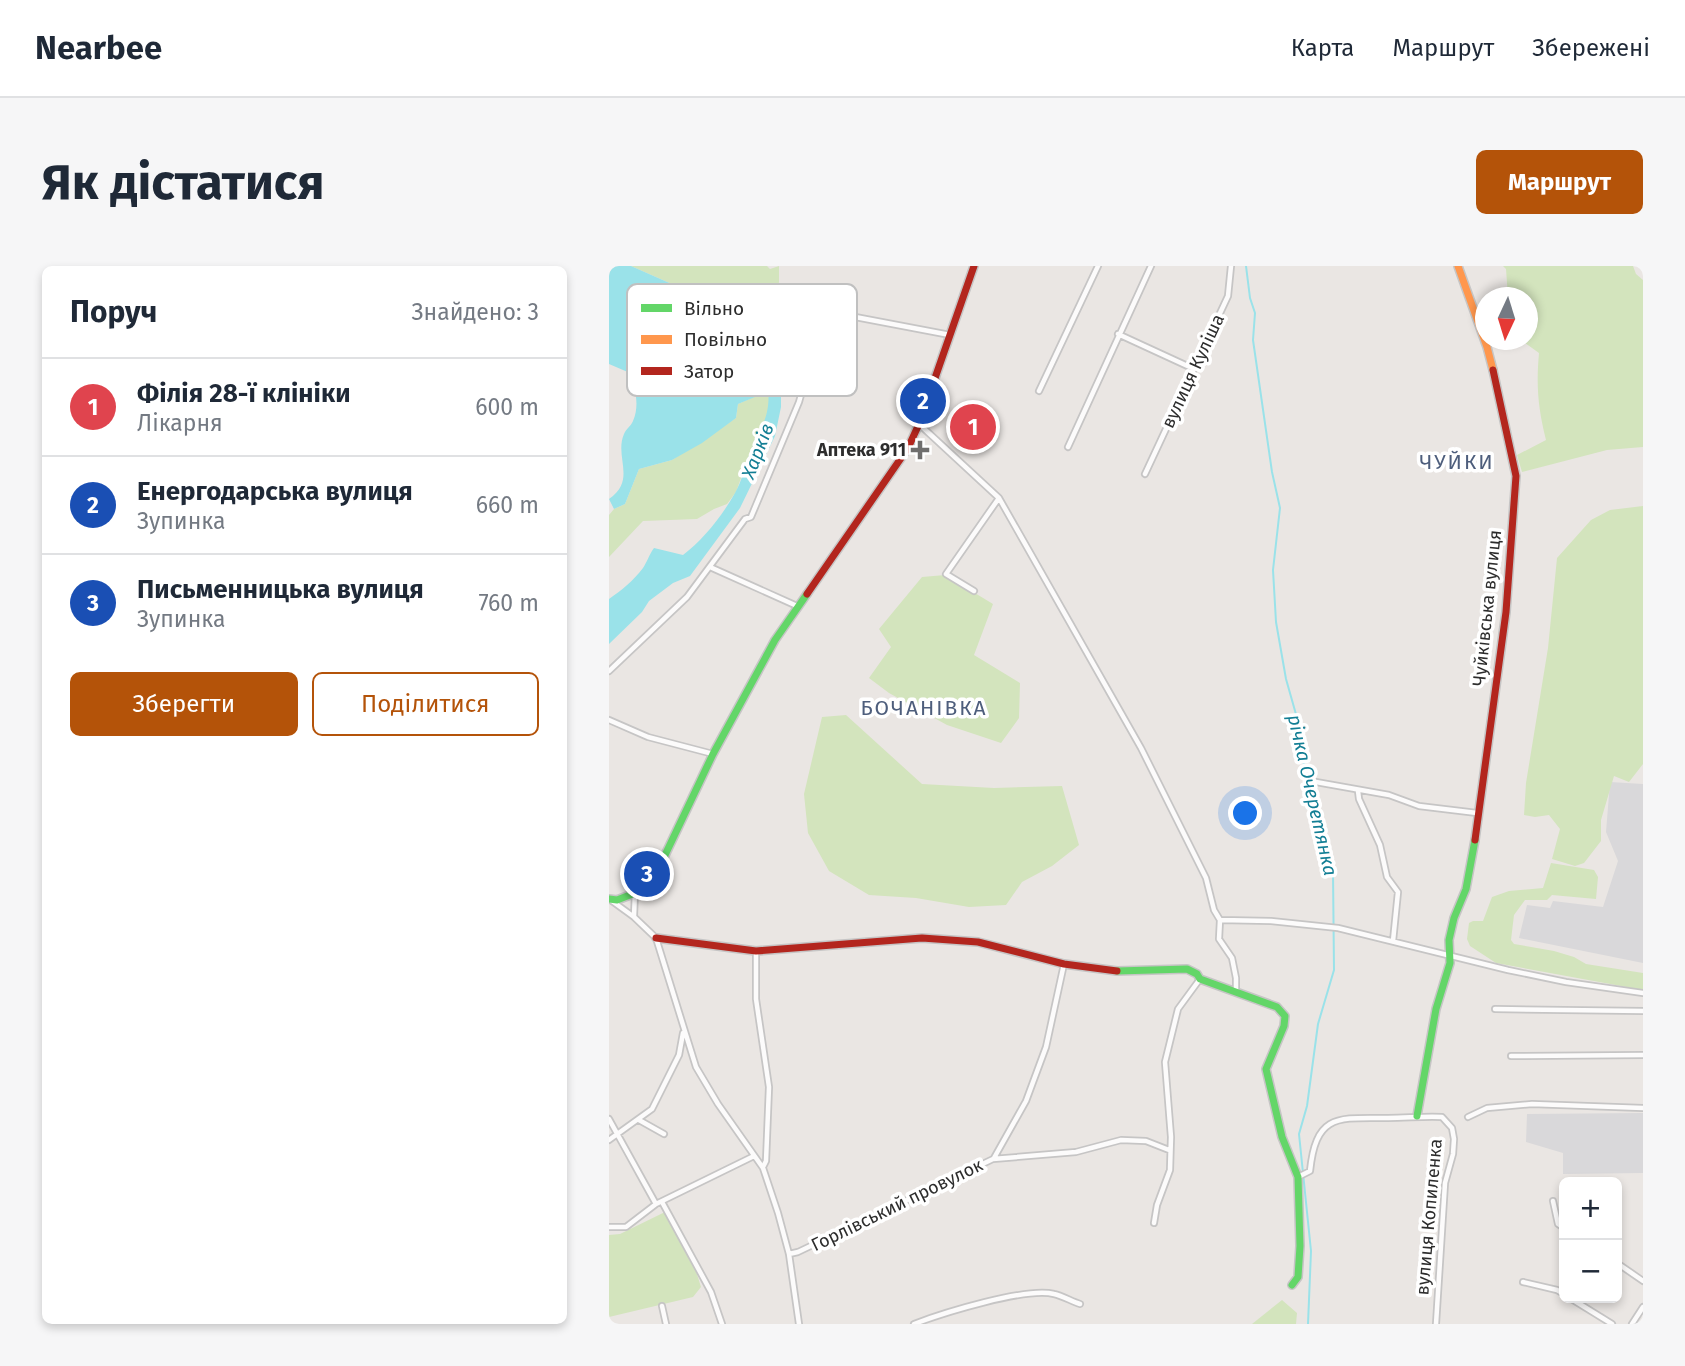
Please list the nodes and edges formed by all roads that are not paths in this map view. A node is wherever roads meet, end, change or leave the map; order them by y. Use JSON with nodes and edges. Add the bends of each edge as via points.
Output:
{"nodes":[{"id":1,"x":974,"y":266,"type":"edge"},
{"id":2,"x":1098,"y":266,"type":"edge"},
{"id":3,"x":1151,"y":266,"type":"edge"},
{"id":4,"x":1231,"y":266,"type":"edge"},
{"id":5,"x":1458,"y":266,"type":"edge"},
{"id":6,"x":857,"y":316,"type":"edge"},
{"id":7,"x":1118,"y":334,"type":"junction"},
{"id":8,"x":950,"y":335,"type":"junction"},
{"id":9,"x":1194,"y":369,"type":"junction"},
{"id":10,"x":1039,"y":391,"type":"dead end"},
{"id":11,"x":801,"y":396,"type":"edge"},
{"id":12,"x":919,"y":424,"type":"junction"},
{"id":13,"x":1068,"y":447,"type":"dead end"},
{"id":14,"x":1145,"y":474,"type":"dead end"},
{"id":15,"x":999,"y":498,"type":"junction"},
{"id":16,"x":710,"y":567,"type":"junction"},
{"id":17,"x":974,"y":592,"type":"dead end"},
{"id":18,"x":797,"y":606,"type":"junction"},
{"id":19,"x":609,"y":671,"type":"edge"},
{"id":20,"x":609,"y":720,"type":"edge"},
{"id":21,"x":713,"y":754,"type":"junction"},
{"id":22,"x":1315,"y":782,"type":"dead end"},
{"id":23,"x":1358,"y":791,"type":"junction"},
{"id":24,"x":1477,"y":813,"type":"junction"},
{"id":25,"x":635,"y":893,"type":"junction"},
{"id":26,"x":610,"y":899,"type":"edge"},
{"id":27,"x":634,"y":917,"type":"junction"},
{"id":28,"x":1220,"y":920,"type":"junction"},
{"id":29,"x":656,"y":938,"type":"junction"},
{"id":30,"x":1393,"y":941,"type":"junction"},
{"id":31,"x":756,"y":951,"type":"junction"},
{"id":32,"x":1450,"y":956,"type":"junction"},
{"id":33,"x":1064,"y":964,"type":"junction"},
{"id":34,"x":1201,"y":979,"type":"junction"},
{"id":35,"x":1236,"y":993,"type":"junction"},
{"id":36,"x":1643,"y":993,"type":"edge"},
{"id":37,"x":1496,"y":1009,"type":"dead end"},
{"id":38,"x":1643,"y":1011,"type":"edge"},
{"id":39,"x":683,"y":1030,"type":"junction"},
{"id":40,"x":1643,"y":1055,"type":"edge"},
{"id":41,"x":1511,"y":1056,"type":"dead end"},
{"id":42,"x":1643,"y":1108,"type":"edge"},
{"id":43,"x":1417,"y":1116,"type":"junction"},
{"id":44,"x":1468,"y":1117,"type":"dead end"},
{"id":45,"x":609,"y":1119,"type":"edge"},
{"id":46,"x":639,"y":1120,"type":"junction"},
{"id":47,"x":618,"y":1134,"type":"junction"},
{"id":48,"x":664,"y":1134,"type":"dead end"},
{"id":49,"x":609,"y":1140,"type":"edge"},
{"id":50,"x":1170,"y":1150,"type":"junction"},
{"id":51,"x":754,"y":1156,"type":"junction"},
{"id":52,"x":993,"y":1159,"type":"junction"},
{"id":53,"x":763,"y":1168,"type":"junction"},
{"id":54,"x":1299,"y":1177,"type":"junction"},
{"id":55,"x":1553,"y":1201,"type":"dead end"},
{"id":56,"x":659,"y":1203,"type":"junction"},
{"id":57,"x":1154,"y":1223,"type":"dead end"},
{"id":58,"x":1559,"y":1224,"type":"edge"},
{"id":59,"x":609,"y":1227,"type":"edge"},
{"id":60,"x":789,"y":1254,"type":"junction"},
{"id":61,"x":1622,"y":1266,"type":"edge"},
{"id":62,"x":1643,"y":1281,"type":"edge"},
{"id":63,"x":1523,"y":1282,"type":"dead end"},
{"id":64,"x":1291,"y":1285,"type":"dead end"},
{"id":65,"x":1559,"y":1291,"type":"edge"},
{"id":66,"x":1578,"y":1303,"type":"edge"},
{"id":67,"x":1080,"y":1304,"type":"dead end"},
{"id":68,"x":662,"y":1306,"type":"dead end"},
{"id":69,"x":1643,"y":1307,"type":"edge"},
{"id":70,"x":666,"y":1324,"type":"edge"},
{"id":71,"x":722,"y":1324,"type":"edge"},
{"id":72,"x":799,"y":1324,"type":"edge"},
{"id":73,"x":914,"y":1324,"type":"edge"},
{"id":74,"x":1436,"y":1324,"type":"edge"},
{"id":75,"x":1612,"y":1324,"type":"edge"},
{"id":76,"x":1632,"y":1324,"type":"edge"}],
"edges":[{"from":1,"to":8,"type":"street"},
{"from":2,"to":10,"type":"street"},
{"from":3,"to":7,"type":"street"},
{"from":4,"to":9,"type":"street","name":"вулиця Куліша","via":[[1228,296]]},
{"from":5,"to":24,"type":"street","name":"Чуйківська вулиця","via":[[1487,347],[1516,476],[1506,612]]},
{"from":6,"to":8,"type":"street"},
{"from":7,"to":9,"type":"street"},
{"from":7,"to":13,"type":"street"},
{"from":8,"to":12,"type":"street"},
{"from":9,"to":14,"type":"street","name":"вулиця Куліша"},
{"from":11,"to":16,"type":"street","via":[[751,517]]},
{"from":12,"to":15,"type":"street"},
{"from":12,"to":18,"type":"street","via":[[908,449]]},
{"from":15,"to":17,"type":"street","via":[[946,574]]},
{"from":15,"to":28,"type":"street","via":[[1141,748],[1206,878]]},
{"from":16,"to":18,"type":"street"},
{"from":16,"to":19,"type":"street","via":[[687,597]]},
{"from":18,"to":21,"type":"street"},
{"from":20,"to":21,"type":"street","via":[[648,737]]},
{"from":21,"to":25,"type":"street","via":[[657,872]]},
{"from":22,"to":23,"type":"street"},
{"from":23,"to":24,"type":"street","via":[[1389,795],[1419,806]]},
{"from":23,"to":30,"type":"street","via":[[1380,845],[1387,877],[1398,892]]},
{"from":24,"to":32,"type":"street","name":"Чуйківська вулиця","via":[[1466,889],[1449,940]]},
{"from":25,"to":26,"type":"street"},
{"from":25,"to":27,"type":"street"},
{"from":26,"to":27,"type":"street"},
{"from":27,"to":29,"type":"street"},
{"from":28,"to":30,"type":"street","via":[[1330,927]]},
{"from":28,"to":35,"type":"street","via":[[1219,939],[1232,958]]},
{"from":29,"to":31,"type":"street"},
{"from":29,"to":39,"type":"street"},
{"from":30,"to":32,"type":"street"},
{"from":31,"to":33,"type":"street","via":[[922,938],[978,942]]},
{"from":31,"to":53,"type":"street","via":[[756,999],[769,1087]]},
{"from":32,"to":36,"type":"street","via":[[1566,982]]},
{"from":32,"to":43,"type":"street","name":"вулиця Копиленка"},
{"from":33,"to":34,"type":"street","via":[[1116,971],[1187,969]]},
{"from":33,"to":52,"type":"street","via":[[1046,1046],[1026,1101]]},
{"from":34,"to":35,"type":"street"},
{"from":34,"to":50,"type":"street","via":[[1178,1009],[1165,1062]]},
{"from":35,"to":54,"type":"street","via":[[1277,1007],[1285,1016],[1266,1069],[1282,1137]]},
{"from":37,"to":38,"type":"street"},
{"from":39,"to":46,"type":"street","via":[[679,1055],[663,1091]]},
{"from":39,"to":51,"type":"street","via":[[696,1067]]},
{"from":40,"to":41,"type":"street"},
{"from":42,"to":44,"type":"street","via":[[1532,1104],[1487,1108]]},
{"from":43,"to":54,"type":"street","via":[[1335,1120],[1316,1139],[1310,1171]]},
{"from":43,"to":74,"type":"street","name":"вулиця Копиленка","via":[[1443,1116],[1454,1139],[1445,1183]]},
{"from":45,"to":47,"type":"street"},
{"from":46,"to":47,"type":"street"},
{"from":46,"to":48,"type":"street"},
{"from":47,"to":49,"type":"street"},
{"from":47,"to":56,"type":"street"},
{"from":50,"to":52,"type":"street","name":"Горлівський провулок","via":[[1146,1141],[1121,1140],[1076,1152]]},
{"from":50,"to":57,"type":"street","via":[[1170,1170]]},
{"from":51,"to":53,"type":"street"},
{"from":51,"to":56,"type":"street"},
{"from":52,"to":60,"type":"street","name":"Горлівський провулок"},
{"from":53,"to":60,"type":"street"},
{"from":54,"to":64,"type":"street","via":[[1298,1277]]},
{"from":55,"to":58,"type":"street"},
{"from":56,"to":59,"type":"street","via":[[626,1227]]},
{"from":56,"to":71,"type":"street","via":[[711,1292]]},
{"from":60,"to":72,"type":"street"},
{"from":61,"to":62,"type":"street"},
{"from":63,"to":65,"type":"street"},
{"from":66,"to":75,"type":"street"},
{"from":67,"to":73,"type":"street","via":[[1055,1294],[1027,1294]]},
{"from":68,"to":70,"type":"street"},
{"from":69,"to":76,"type":"street"}]}
